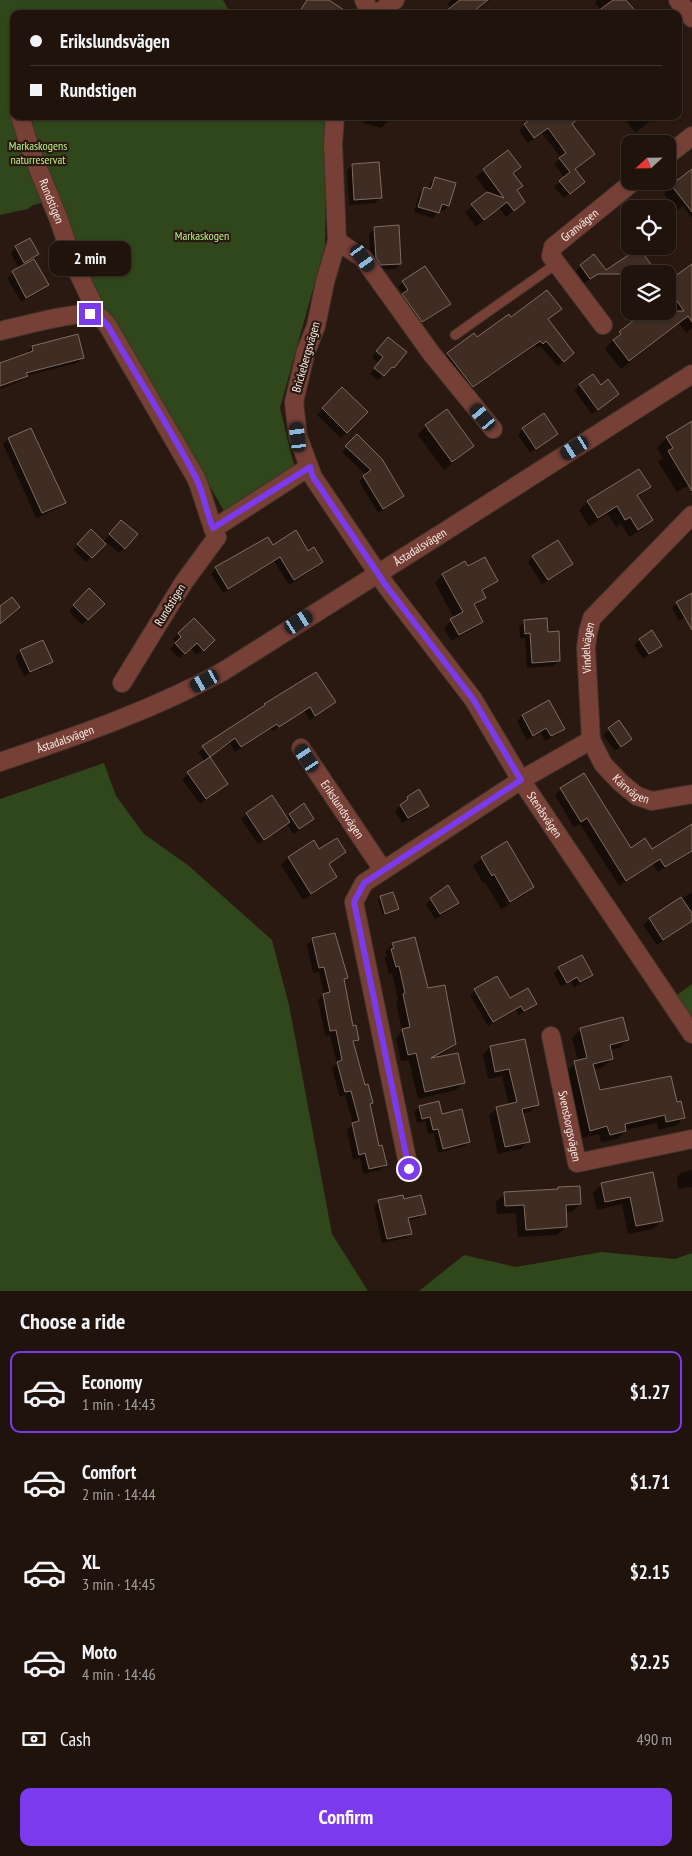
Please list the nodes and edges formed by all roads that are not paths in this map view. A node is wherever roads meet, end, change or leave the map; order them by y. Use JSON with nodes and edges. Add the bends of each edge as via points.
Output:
{"nodes":[{"id":1,"x":395,"y":0,"type":"edge"},
{"id":2,"x":678,"y":0,"type":"edge"},
{"id":3,"x":382,"y":10,"type":"edge"},
{"id":4,"x":692,"y":18,"type":"edge"},
{"id":5,"x":21,"y":120,"type":"edge"},
{"id":6,"x":335,"y":120,"type":"edge"},
{"id":7,"x":692,"y":136,"type":"edge"},
{"id":8,"x":676,"y":149,"type":"edge"},
{"id":9,"x":623,"y":190,"type":"edge"},
{"id":10,"x":338,"y":241,"type":"junction"},
{"id":11,"x":556,"y":264,"type":"junction"},
{"id":12,"x":90,"y":314,"type":"junction"},
{"id":13,"x":603,"y":325,"type":"dead end"},
{"id":14,"x":0,"y":331,"type":"edge"},
{"id":15,"x":455,"y":335,"type":"dead end"},
{"id":16,"x":692,"y":374,"type":"edge"},
{"id":17,"x":493,"y":429,"type":"dead end"},
{"id":18,"x":310,"y":467,"type":"junction"},
{"id":19,"x":692,"y":515,"type":"edge"},
{"id":20,"x":213,"y":528,"type":"junction"},
{"id":21,"x":377,"y":573,"type":"junction"},
{"id":22,"x":122,"y":683,"type":"dead end"},
{"id":23,"x":591,"y":740,"type":"junction"},
{"id":24,"x":301,"y":748,"type":"dead end"},
{"id":25,"x":0,"y":762,"type":"edge"},
{"id":26,"x":521,"y":780,"type":"junction"},
{"id":27,"x":692,"y":794,"type":"edge"},
{"id":28,"x":383,"y":870,"type":"junction"},
{"id":29,"x":692,"y":1034,"type":"edge"},
{"id":30,"x":551,"y":1036,"type":"dead end"},
{"id":31,"x":692,"y":1140,"type":"edge"},
{"id":32,"x":409,"y":1169,"type":"dead end"}],
"edges":[{"from":1,"to":3,"type":"street"},
{"from":2,"to":4,"type":"street"},
{"from":5,"to":12,"type":"street","name":"Rundstigen","via":[[73,262],[92,302]]},
{"from":6,"to":10,"type":"street","name":"Brickebergsvägen"},
{"from":7,"to":8,"type":"street"},
{"from":9,"to":11,"type":"street","name":"Granvägen","via":[[553,247],[551,256]]},
{"from":10,"to":17,"type":"street","via":[[363,258],[431,353]]},
{"from":10,"to":18,"type":"street","name":"Brickebergsvägen","via":[[294,402],[298,437]]},
{"from":11,"to":13,"type":"street"},
{"from":11,"to":15,"type":"lane"},
{"from":12,"to":14,"type":"street"},
{"from":12,"to":20,"type":"street","via":[[99,316],[108,326],[196,478]]},
{"from":16,"to":21,"type":"street","name":"Åstadalsvägen"},
{"from":18,"to":20,"type":"street"},
{"from":18,"to":21,"type":"street","name":"Brickebergsvägen","via":[[313,477]]},
{"from":19,"to":23,"type":"street","name":"Vindelvägen","via":[[592,618],[586,648]]},
{"from":20,"to":22,"type":"street","name":"Rundstigen","via":[[217,537],[184,582]]},
{"from":21,"to":25,"type":"street","name":"Åstadalsvägen","via":[[189,690],[100,728]]},
{"from":21,"to":26,"type":"street","name":"Stenåsvägen","via":[[473,699]]},
{"from":23,"to":26,"type":"street"},
{"from":23,"to":27,"type":"street","name":"Kärrvägen","via":[[603,764],[637,796],[652,801]]},
{"from":24,"to":28,"type":"street","name":"Erikslundsvägen"},
{"from":26,"to":28,"type":"street"},
{"from":26,"to":29,"type":"street","name":"Stenåsvägen"},
{"from":28,"to":32,"type":"street","via":[[364,883],[354,902]]},
{"from":30,"to":31,"type":"street","name":"Svensborgsvägen","via":[[577,1163]]}]}
